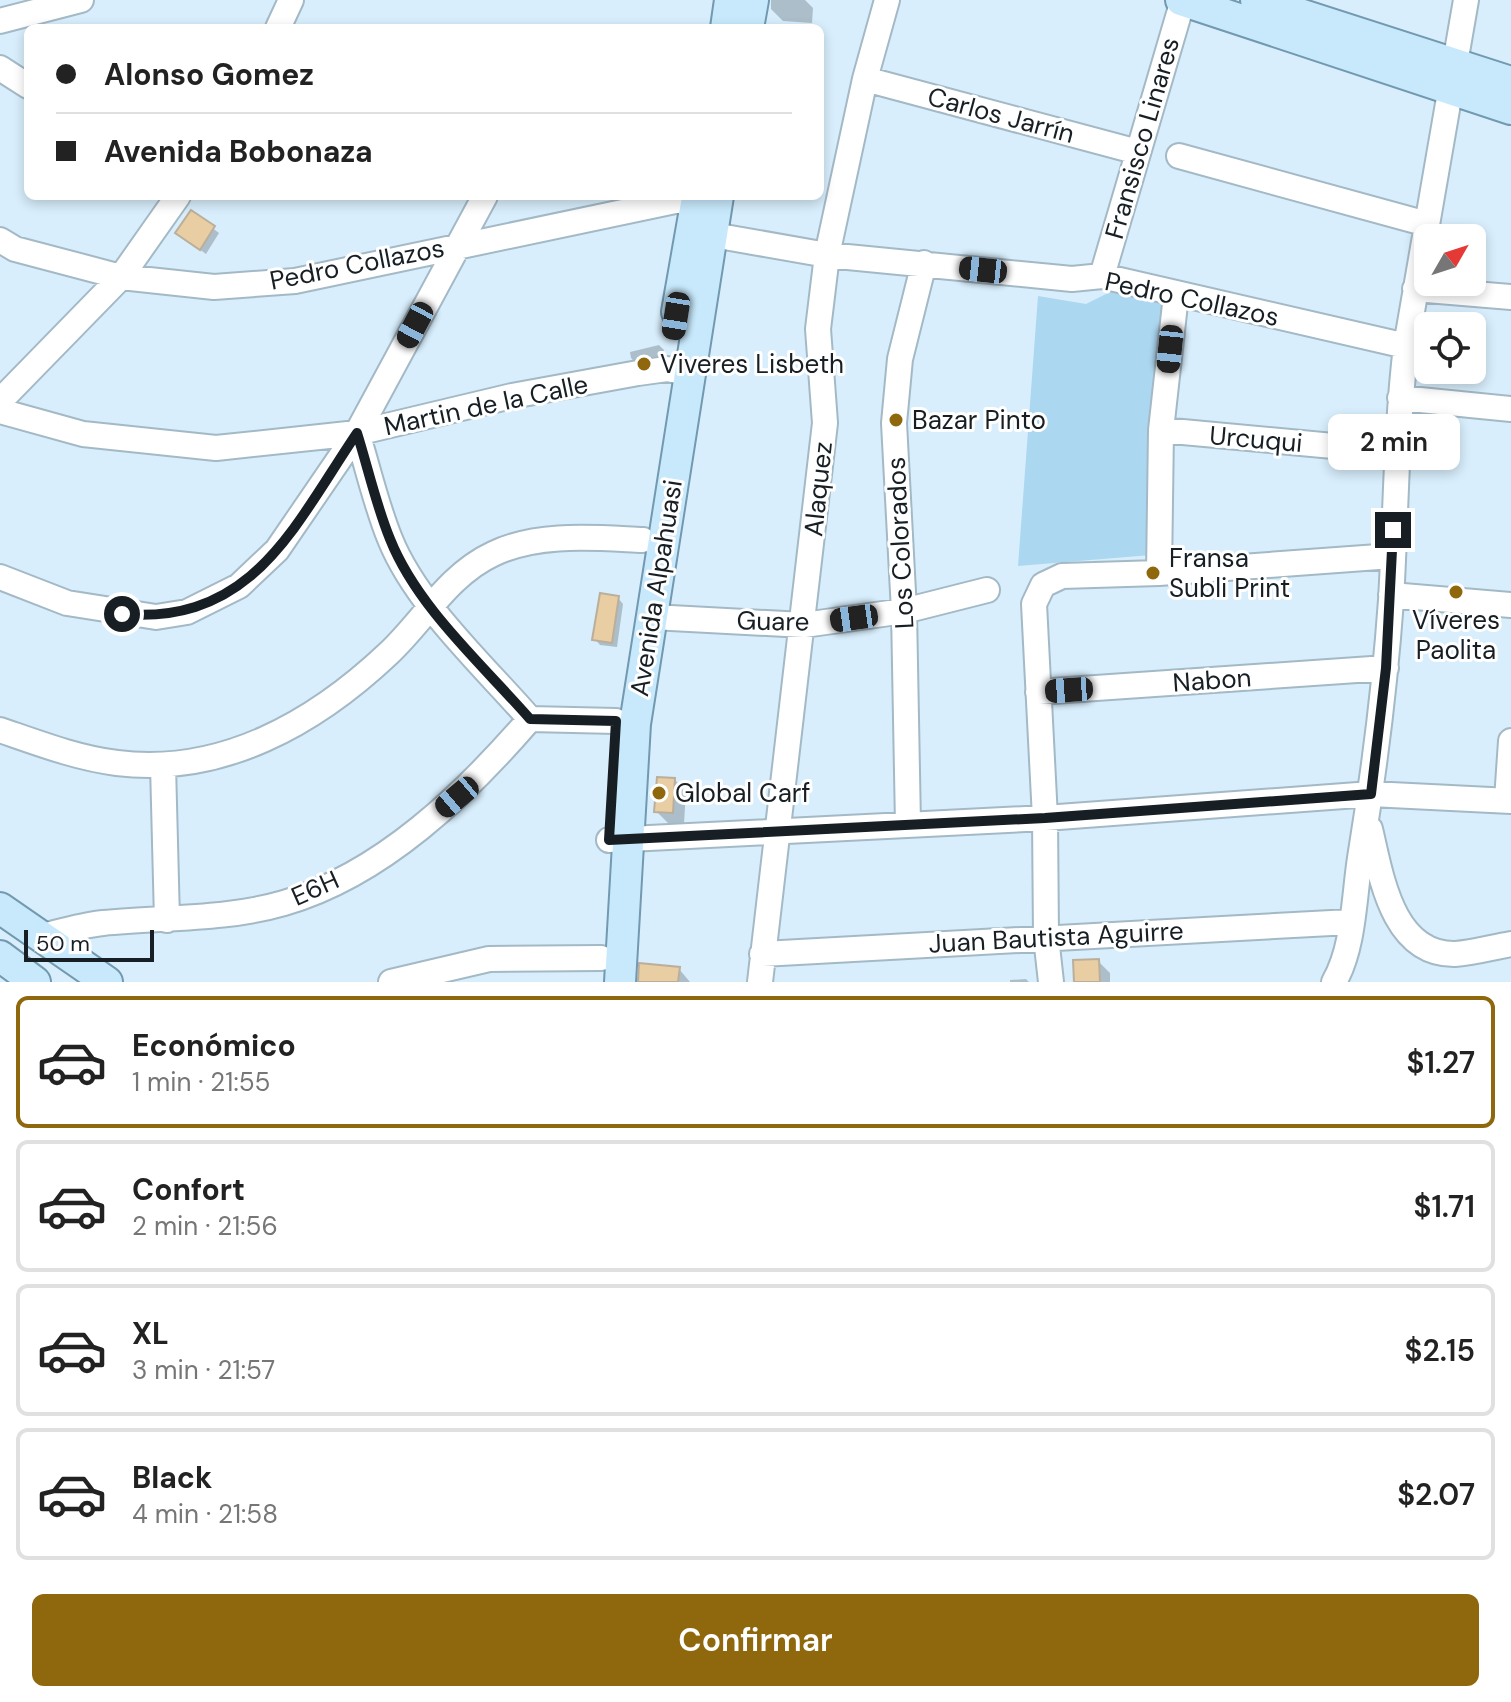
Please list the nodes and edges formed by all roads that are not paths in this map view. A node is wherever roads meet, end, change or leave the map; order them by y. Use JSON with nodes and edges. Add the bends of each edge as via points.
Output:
{"nodes":[{"id":1,"x":81,"y":0,"type":"edge"},
{"id":2,"x":291,"y":0,"type":"edge"},
{"id":3,"x":730,"y":0,"type":"edge"},
{"id":4,"x":753,"y":0,"type":"edge"},
{"id":5,"x":887,"y":0,"type":"edge"},
{"id":6,"x":1182,"y":0,"type":"edge"},
{"id":7,"x":1256,"y":0,"type":"edge"},
{"id":8,"x":1466,"y":0,"type":"edge"},
{"id":9,"x":0,"y":21,"type":"edge"},
{"id":10,"x":280,"y":24,"type":"edge"},
{"id":11,"x":727,"y":24,"type":"edge"},
{"id":12,"x":749,"y":24,"type":"edge"},
{"id":13,"x":0,"y":68,"type":"edge"},
{"id":14,"x":1453,"y":76,"type":"junction"},
{"id":15,"x":865,"y":79,"type":"junction"},
{"id":16,"x":1511,"y":82,"type":"edge"},
{"id":17,"x":24,"y":83,"type":"edge"},
{"id":18,"x":1511,"y":109,"type":"edge"},
{"id":19,"x":1138,"y":152,"type":"junction"},
{"id":20,"x":1179,"y":156,"type":"dead end"},
{"id":21,"x":175,"y":200,"type":"edge"},
{"id":22,"x":483,"y":200,"type":"edge"},
{"id":23,"x":696,"y":200,"type":"edge"},
{"id":24,"x":707,"y":200,"type":"edge"},
{"id":25,"x":1427,"y":224,"type":"joint"},
{"id":26,"x":700,"y":233,"type":"junction"},
{"id":27,"x":0,"y":240,"type":"edge"},
{"id":28,"x":459,"y":244,"type":"junction"},
{"id":29,"x":827,"y":255,"type":"junction"},
{"id":30,"x":924,"y":263,"type":"junction"},
{"id":31,"x":1102,"y":276,"type":"junction"},
{"id":32,"x":121,"y":277,"type":"junction"},
{"id":33,"x":1176,"y":295,"type":"junction"},
{"id":34,"x":1414,"y":295,"type":"edge"},
{"id":35,"x":1486,"y":295,"type":"edge"},
{"id":36,"x":1511,"y":297,"type":"edge"},
{"id":37,"x":1406,"y":346,"type":"junction"},
{"id":38,"x":678,"y":371,"type":"junction"},
{"id":39,"x":1400,"y":398,"type":"junction"},
{"id":40,"x":0,"y":401,"type":"edge"},
{"id":41,"x":1511,"y":409,"type":"edge"},
{"id":42,"x":0,"y":411,"type":"edge"},
{"id":43,"x":1161,"y":430,"type":"junction"},
{"id":44,"x":357,"y":433,"type":"junction"},
{"id":45,"x":1398,"y":452,"type":"junction"},
{"id":46,"x":643,"y":540,"type":"junction"},
{"id":47,"x":1392,"y":556,"type":"junction"},
{"id":48,"x":1159,"y":573,"type":"junction"},
{"id":49,"x":0,"y":577,"type":"edge"},
{"id":50,"x":987,"y":590,"type":"dead end"},
{"id":51,"x":1391,"y":595,"type":"junction"},
{"id":52,"x":1511,"y":605,"type":"edge"},
{"id":53,"x":431,"y":606,"type":"junction"},
{"id":54,"x":904,"y":611,"type":"junction"},
{"id":55,"x":652,"y":617,"type":"junction"},
{"id":56,"x":804,"y":625,"type":"junction"},
{"id":57,"x":1386,"y":668,"type":"junction"},
{"id":58,"x":1038,"y":692,"type":"junction"},
{"id":59,"x":530,"y":719,"type":"junction"},
{"id":60,"x":616,"y":721,"type":"junction"},
{"id":61,"x":0,"y":730,"type":"edge"},
{"id":62,"x":1511,"y":741,"type":"edge"},
{"id":63,"x":163,"y":765,"type":"junction"},
{"id":64,"x":1509,"y":801,"type":"edge"},
{"id":65,"x":1369,"y":804,"type":"junction"},
{"id":66,"x":1045,"y":818,"type":"junction"},
{"id":67,"x":908,"y":825,"type":"junction"},
{"id":68,"x":778,"y":831,"type":"junction"},
{"id":69,"x":619,"y":839,"type":"junction"},
{"id":70,"x":0,"y":908,"type":"edge"},
{"id":71,"x":167,"y":920,"type":"junction"},
{"id":72,"x":1350,"y":922,"type":"junction"},
{"id":73,"x":43,"y":936,"type":"junction"},
{"id":74,"x":1046,"y":937,"type":"junction"},
{"id":75,"x":1511,"y":944,"type":"edge"},
{"id":76,"x":762,"y":954,"type":"junction"},
{"id":77,"x":0,"y":956,"type":"edge"},
{"id":78,"x":600,"y":970,"type":"edge"},
{"id":79,"x":1343,"y":975,"type":"edge"},
{"id":80,"x":35,"y":982,"type":"edge"},
{"id":81,"x":107,"y":982,"type":"edge"},
{"id":82,"x":391,"y":982,"type":"edge"},
{"id":83,"x":620,"y":982,"type":"edge"},
{"id":84,"x":760,"y":982,"type":"edge"},
{"id":85,"x":1051,"y":982,"type":"edge"}],
"edges":[{"from":1,"to":9,"type":"street"},
{"from":2,"to":10,"type":"street"},
{"from":3,"to":11,"type":"main road"},
{"from":4,"to":12,"type":"main road"},
{"from":5,"to":15,"type":"street","name":"Alaquez"},
{"from":6,"to":14,"type":"main road"},
{"from":6,"to":19,"type":"street","name":"Fransisco Linares"},
{"from":7,"to":14,"type":"main road"},
{"from":8,"to":14,"type":"street"},
{"from":13,"to":17,"type":"street"},
{"from":14,"to":16,"type":"main road"},
{"from":14,"to":18,"type":"main road"},
{"from":14,"to":25,"type":"street"},
{"from":15,"to":19,"type":"street","name":"Carlos Jarrín"},
{"from":15,"to":29,"type":"street","name":"Alaquez"},
{"from":19,"to":31,"type":"street","name":"Fransisco Linares"},
{"from":20,"to":25,"type":"street"},
{"from":21,"to":32,"type":"street"},
{"from":22,"to":28,"type":"street"},
{"from":23,"to":28,"type":"street","name":"Pedro Collazos"},
{"from":24,"to":26,"type":"main road","name":"Avenida Alpahuasi"},
{"from":26,"to":29,"type":"street","name":"Pedro Collazos"},
{"from":26,"to":38,"type":"main road","name":"Avenida Alpahuasi"},
{"from":27,"to":32,"type":"street","name":"Pedro Collazos","via":[[15,249]]},
{"from":28,"to":32,"type":"street","name":"Pedro Collazos","via":[[295,281],[214,287]]},
{"from":28,"to":44,"type":"street"},
{"from":29,"to":30,"type":"street","name":"Pedro Collazos"},
{"from":29,"to":56,"type":"street","name":"Alaquez","via":[[818,329],[825,423]]},
{"from":30,"to":31,"type":"street","name":"Pedro Collazos","via":[[1072,279]]},
{"from":30,"to":54,"type":"street","name":"Los Colorados","via":[[895,389]]},
{"from":31,"to":33,"type":"street","name":"Pedro Collazos"},
{"from":32,"to":40,"type":"street"},
{"from":33,"to":37,"type":"street","name":"Pedro Collazos"},
{"from":33,"to":43,"type":"street"},
{"from":34,"to":37,"type":"street"},
{"from":35,"to":36,"type":"street"},
{"from":37,"to":39,"type":"street"},
{"from":38,"to":44,"type":"street","name":"Martin de la Calle","via":[[512,396]]},
{"from":38,"to":46,"type":"main road","name":"Avenida Alpahuasi"},
{"from":38,"to":55,"type":"main road","name":"Avenida Alpahuasi"},
{"from":39,"to":41,"type":"street"},
{"from":39,"to":45,"type":"street"},
{"from":42,"to":44,"type":"street","name":"Martin de la Calle","via":[[83,434],[216,448]]},
{"from":43,"to":45,"type":"street","name":"Urcuqui"},
{"from":43,"to":48,"type":"street"},
{"from":44,"to":49,"type":"street","via":[[277,550],[214,602],[156,617],[122,614],[67,603]]},
{"from":44,"to":53,"type":"street","via":[[390,541]]},
{"from":45,"to":47,"type":"street"},
{"from":46,"to":53,"type":"street","via":[[589,538],[516,545],[457,577]]},
{"from":46,"to":60,"type":"main road","name":"Avenida Alpahuasi"},
{"from":47,"to":48,"type":"street"},
{"from":47,"to":51,"type":"street"},
{"from":48,"to":58,"type":"street","via":[[1062,576],[1043,585],[1034,604]]},
{"from":50,"to":54,"type":"street","name":"Guare"},
{"from":51,"to":52,"type":"street"},
{"from":51,"to":57,"type":"street"},
{"from":53,"to":59,"type":"street"},
{"from":53,"to":63,"type":"street","via":[[346,692],[290,730],[227,753]]},
{"from":54,"to":56,"type":"street","name":"Guare"},
{"from":54,"to":67,"type":"street","name":"Los Colorados"},
{"from":55,"to":56,"type":"street","name":"Guare"},
{"from":55,"to":69,"type":"main road","name":"Avenida Alpahuasi"},
{"from":56,"to":68,"type":"street","name":"Alaquez"},
{"from":57,"to":58,"type":"street","name":"Nabon"},
{"from":57,"to":65,"type":"street"},
{"from":58,"to":66,"type":"street"},
{"from":59,"to":60,"type":"street"},
{"from":59,"to":71,"type":"street","name":"E6H","via":[[478,779],[414,833],[351,872],[285,903]]},
{"from":60,"to":69,"type":"main road","name":"Avenida Alpahuasi"},
{"from":61,"to":63,"type":"street","via":[[69,753]]},
{"from":62,"to":64,"type":"street"},
{"from":63,"to":71,"type":"street"},
{"from":64,"to":65,"type":"street"},
{"from":65,"to":66,"type":"street"},
{"from":65,"to":72,"type":"street"},
{"from":65,"to":75,"type":"street","via":[[1388,899],[1404,929],[1434,950],[1454,954]]},
{"from":66,"to":67,"type":"street"},
{"from":66,"to":74,"type":"street"},
{"from":67,"to":68,"type":"street"},
{"from":68,"to":69,"type":"street"},
{"from":68,"to":76,"type":"street","name":"Alaquez"},
{"from":69,"to":78,"type":"main road","name":"Avenida Alpahuasi"},
{"from":69,"to":83,"type":"main road","name":"Avenida Alpahuasi"},
{"from":70,"to":73,"type":"main road"},
{"from":71,"to":73,"type":"street","name":"E6H","via":[[100,923]]},
{"from":72,"to":74,"type":"street","name":"Juan Bautista Aguirre"},
{"from":72,"to":79,"type":"street"},
{"from":73,"to":81,"type":"main road"},
{"from":74,"to":76,"type":"street","name":"Juan Bautista Aguirre"},
{"from":74,"to":85,"type":"street"},
{"from":76,"to":84,"type":"street","name":"Alaquez"},
{"from":77,"to":80,"type":"main road"},
{"from":78,"to":82,"type":"street","via":[[489,959]]}]}
